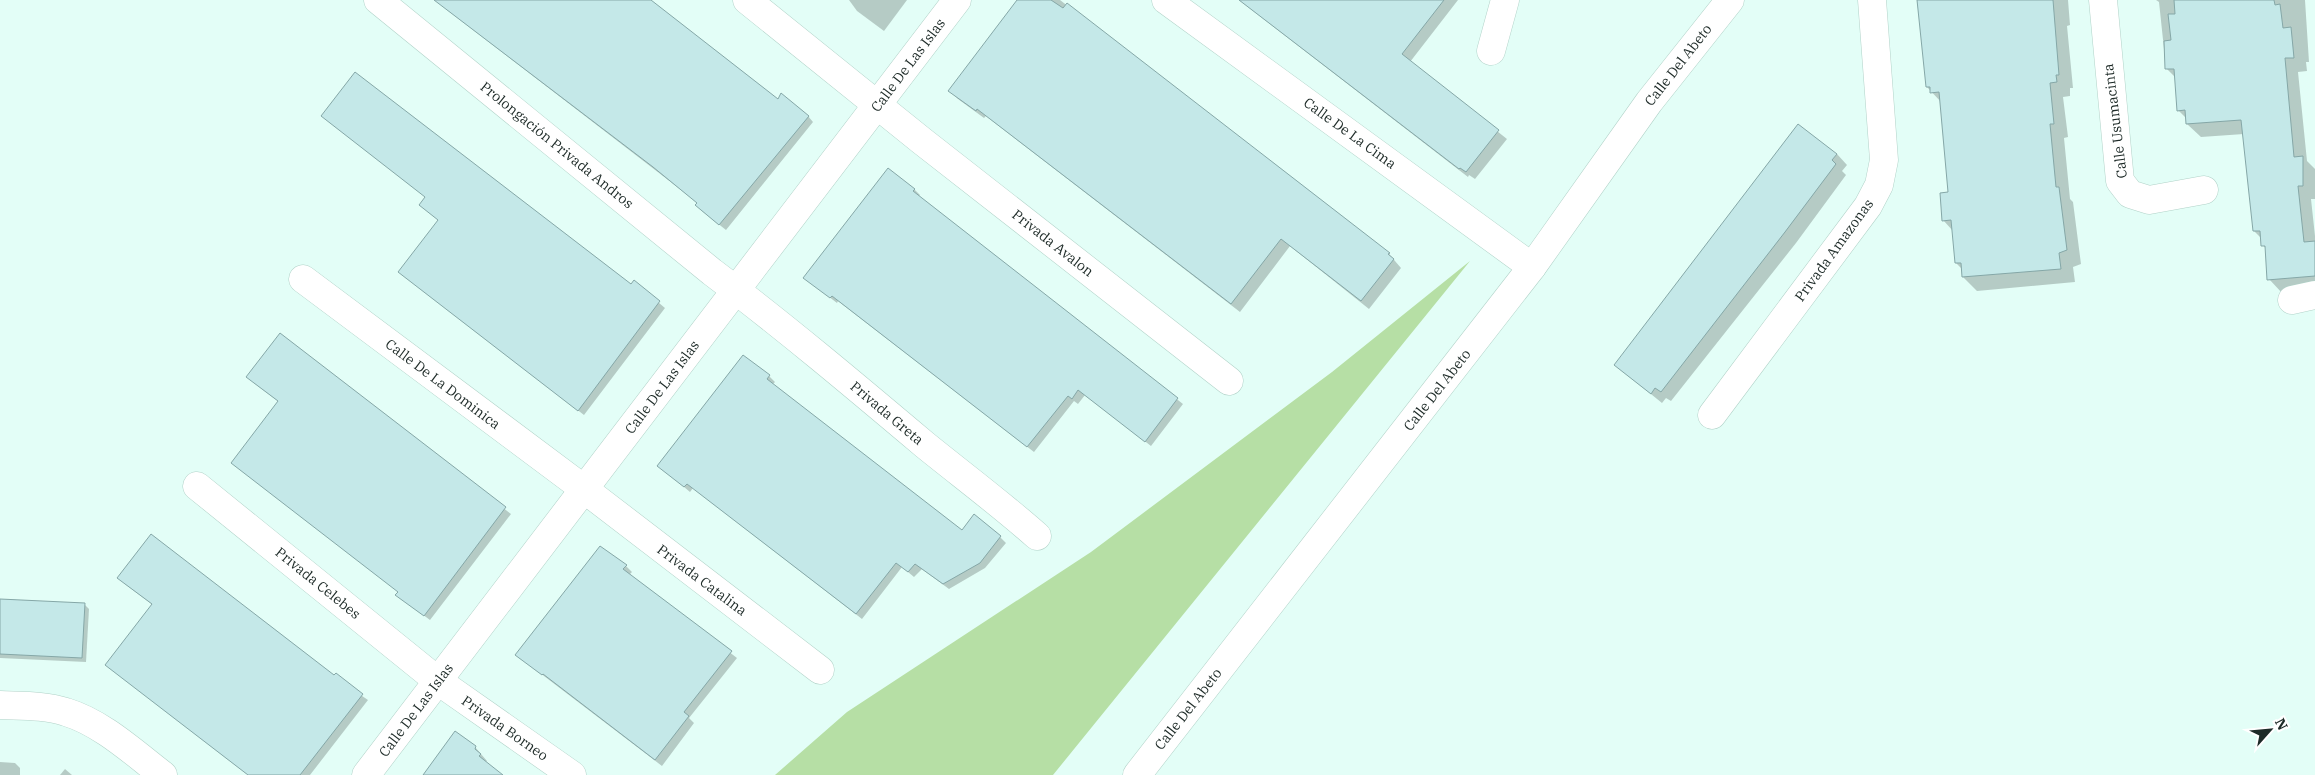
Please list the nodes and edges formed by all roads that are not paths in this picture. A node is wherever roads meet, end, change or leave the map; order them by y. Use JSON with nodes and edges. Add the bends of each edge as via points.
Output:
{"nodes":[{"id":1,"x":378,"y":0,"type":"edge"},
{"id":2,"x":747,"y":0,"type":"edge"},
{"id":3,"x":958,"y":0,"type":"edge"},
{"id":4,"x":1166,"y":0,"type":"edge"},
{"id":5,"x":1505,"y":0,"type":"edge"},
{"id":6,"x":1730,"y":0,"type":"edge"},
{"id":7,"x":1872,"y":0,"type":"edge"},
{"id":8,"x":2103,"y":0,"type":"edge"},
{"id":9,"x":1491,"y":51,"type":"dead end"},
{"id":10,"x":878,"y":104,"type":"junction"},
{"id":11,"x":2204,"y":190,"type":"dead end"},
{"id":12,"x":1532,"y":267,"type":"junction"},
{"id":13,"x":302,"y":279,"type":"dead end"},
{"id":14,"x":736,"y":290,"type":"junction"},
{"id":15,"x":1229,"y":381,"type":"dead end"},
{"id":16,"x":1712,"y":415,"type":"dead end"},
{"id":17,"x":197,"y":486,"type":"dead end"},
{"id":18,"x":584,"y":490,"type":"junction"},
{"id":19,"x":1038,"y":536,"type":"dead end"},
{"id":20,"x":820,"y":670,"type":"dead end"},
{"id":21,"x":438,"y":681,"type":"junction"},
{"id":22,"x":0,"y":704,"type":"edge"},
{"id":23,"x":163,"y":775,"type":"edge"},
{"id":24,"x":366,"y":775,"type":"edge"},
{"id":25,"x":572,"y":775,"type":"edge"},
{"id":26,"x":1137,"y":775,"type":"edge"}],
"edges":[{"from":1,"to":14,"type":"street","name":"Prolongación Privada Andros"},
{"from":2,"to":10,"type":"street","name":"Privada Avalon"},
{"from":3,"to":10,"type":"street","name":"Calle De Las Islas"},
{"from":4,"to":12,"type":"street","name":"Calle De La Cima"},
{"from":5,"to":9,"type":"street"},
{"from":6,"to":12,"type":"street","name":"Calle Del Abeto","via":[[1649,102]]},
{"from":7,"to":16,"type":"street","name":"Privada Amazonas","via":[[1884,160],[1878,186],[1868,206]]},
{"from":8,"to":11,"type":"street","name":"Calle Usumacinta","via":[[2120,181],[2130,194],[2149,200]]},
{"from":10,"to":14,"type":"street","name":"Calle De Las Islas"},
{"from":10,"to":15,"type":"street","name":"Privada Avalon"},
{"from":12,"to":26,"type":"street","name":"Calle Del Abeto"},
{"from":13,"to":18,"type":"street","name":"Calle De La Dominica"},
{"from":14,"to":18,"type":"street","name":"Calle De Las Islas"},
{"from":14,"to":19,"type":"street","name":"Privada Greta"},
{"from":17,"to":21,"type":"street","name":"Privada Celebes"},
{"from":18,"to":20,"type":"street","name":"Privada Catalina"},
{"from":18,"to":21,"type":"street","name":"Calle De Las Islas"},
{"from":21,"to":24,"type":"street","name":"Calle De Las Islas"},
{"from":21,"to":25,"type":"street","name":"Privada Borneo"},
{"from":22,"to":23,"type":"street","via":[[65,711],[90,722]]}]}
